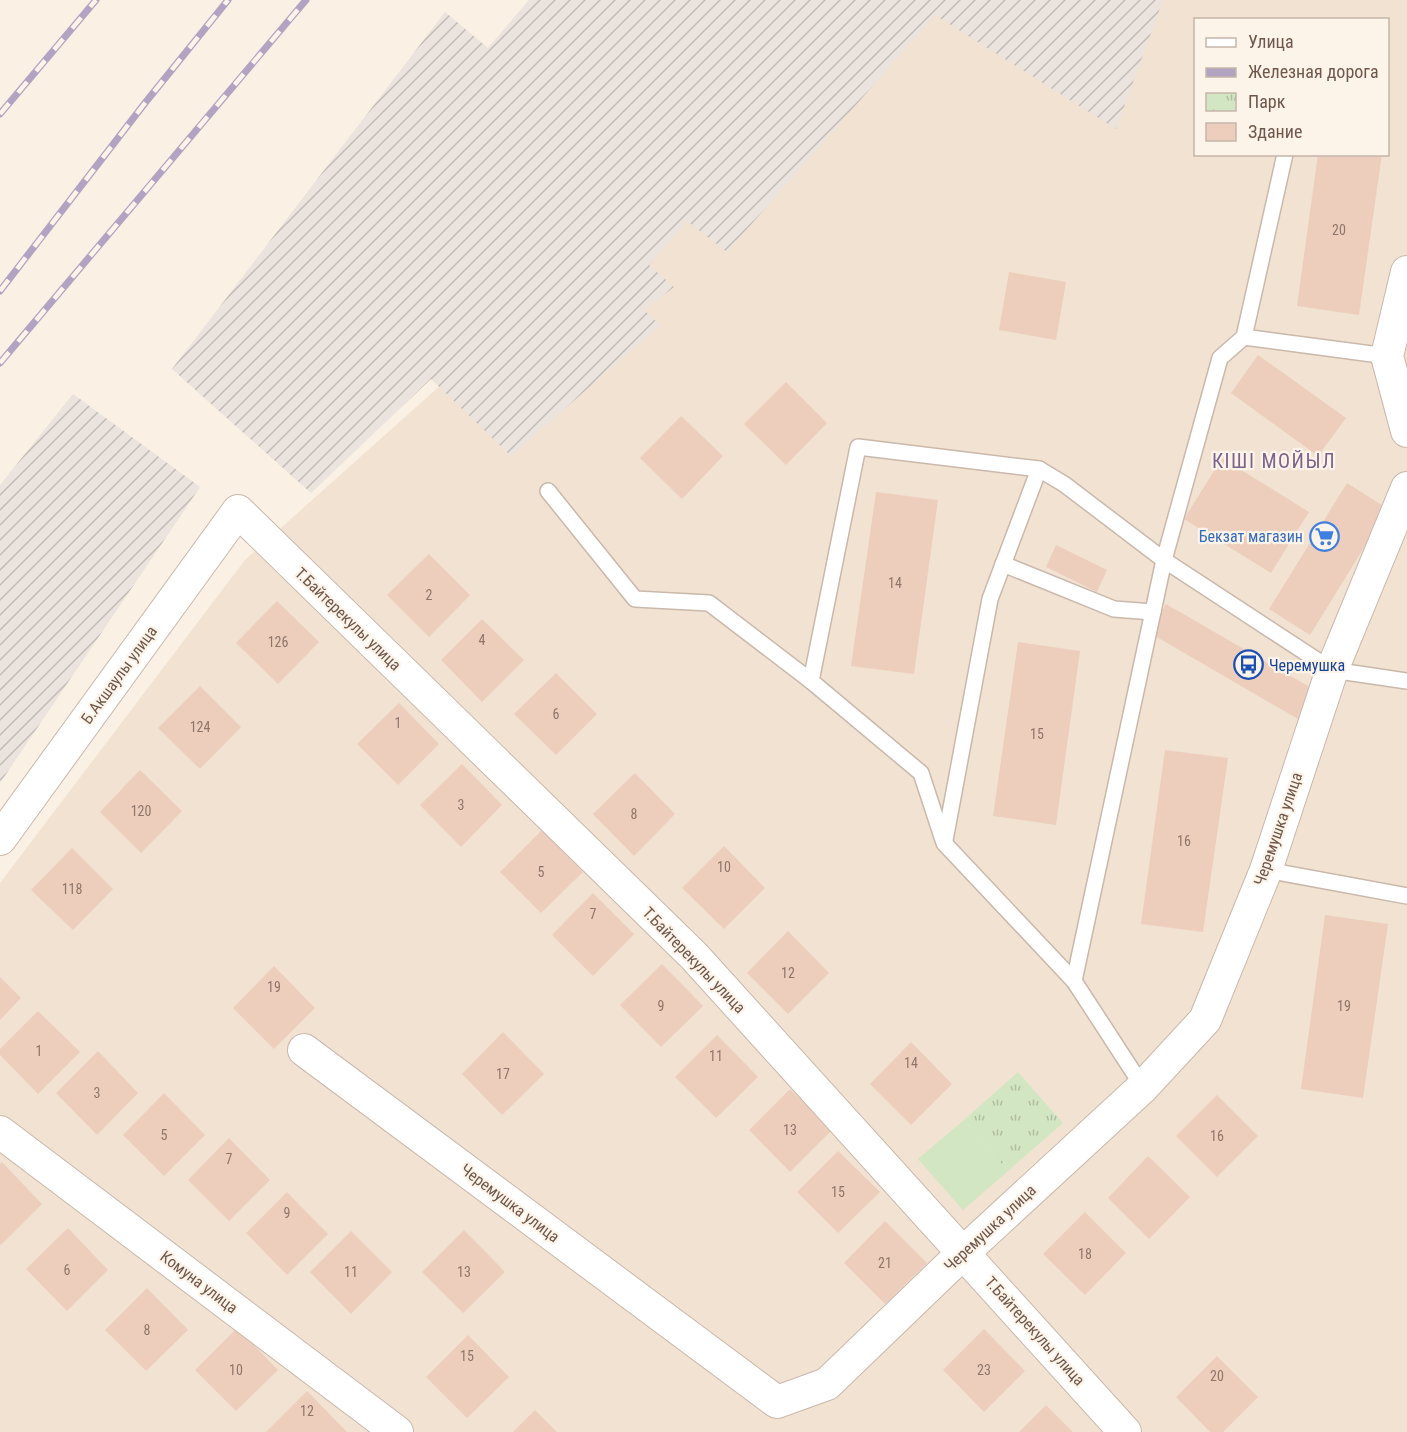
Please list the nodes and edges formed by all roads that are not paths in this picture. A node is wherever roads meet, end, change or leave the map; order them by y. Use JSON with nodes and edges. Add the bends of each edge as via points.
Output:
{"nodes":[{"id":1,"x":1285,"y":156,"type":"edge"},
{"id":2,"x":1407,"y":272,"type":"edge"},
{"id":3,"x":1244,"y":337,"type":"junction"},
{"id":4,"x":1387,"y":356,"type":"junction"},
{"id":5,"x":1407,"y":431,"type":"edge"},
{"id":6,"x":1039,"y":469,"type":"junction"},
{"id":7,"x":1407,"y":488,"type":"edge"},
{"id":8,"x":548,"y":490,"type":"dead end"},
{"id":9,"x":238,"y":512,"type":"joint"},
{"id":10,"x":1164,"y":560,"type":"junction"},
{"id":11,"x":1004,"y":564,"type":"junction"},
{"id":12,"x":1153,"y":612,"type":"junction"},
{"id":13,"x":1332,"y":670,"type":"junction"},
{"id":14,"x":811,"y":681,"type":"junction"},
{"id":15,"x":1407,"y":681,"type":"edge"},
{"id":16,"x":0,"y":839,"type":"edge"},
{"id":17,"x":944,"y":843,"type":"junction"},
{"id":18,"x":1266,"y":870,"type":"junction"},
{"id":19,"x":1407,"y":896,"type":"edge"},
{"id":20,"x":1074,"y":981,"type":"junction"},
{"id":21,"x":304,"y":1050,"type":"dead end"},
{"id":22,"x":1143,"y":1087,"type":"junction"},
{"id":23,"x":0,"y":1132,"type":"edge"},
{"id":24,"x":964,"y":1252,"type":"junction"},
{"id":25,"x":397,"y":1432,"type":"edge"},
{"id":26,"x":1125,"y":1432,"type":"edge"}],
"edges":[{"from":1,"to":3,"type":"lane"},
{"from":2,"to":4,"type":"street"},
{"from":3,"to":4,"type":"lane"},
{"from":3,"to":10,"type":"lane","via":[[1220,358]]},
{"from":4,"to":5,"type":"street"},
{"from":6,"to":10,"type":"lane"},
{"from":6,"to":11,"type":"lane"},
{"from":6,"to":14,"type":"lane","via":[[858,447]]},
{"from":7,"to":13,"type":"street","name":"Черемушка улица"},
{"from":8,"to":14,"type":"lane","via":[[635,599],[709,603]]},
{"from":9,"to":16,"type":"street","name":"Б.Акшаулы улица"},
{"from":9,"to":24,"type":"street","name":"Т.Байтерекулы улица","via":[[694,956]]},
{"from":10,"to":12,"type":"lane"},
{"from":10,"to":13,"type":"lane"},
{"from":11,"to":12,"type":"lane","via":[[1114,609]]},
{"from":11,"to":17,"type":"lane","via":[[990,599]]},
{"from":12,"to":20,"type":"lane"},
{"from":13,"to":15,"type":"lane"},
{"from":13,"to":18,"type":"street","name":"Черемушка улица"},
{"from":14,"to":17,"type":"lane","via":[[921,773]]},
{"from":17,"to":20,"type":"lane"},
{"from":18,"to":19,"type":"lane"},
{"from":18,"to":22,"type":"street","name":"Черемушка улица","via":[[1205,1020]]},
{"from":20,"to":22,"type":"lane"},
{"from":21,"to":24,"type":"street","name":"Черемушка улица","via":[[777,1402],[827,1384]]},
{"from":22,"to":24,"type":"street","name":"Черемушка улица"},
{"from":23,"to":25,"type":"street","name":"Комуна улица"},
{"from":24,"to":26,"type":"street","name":"Т.Байтерекулы улица"}]}
